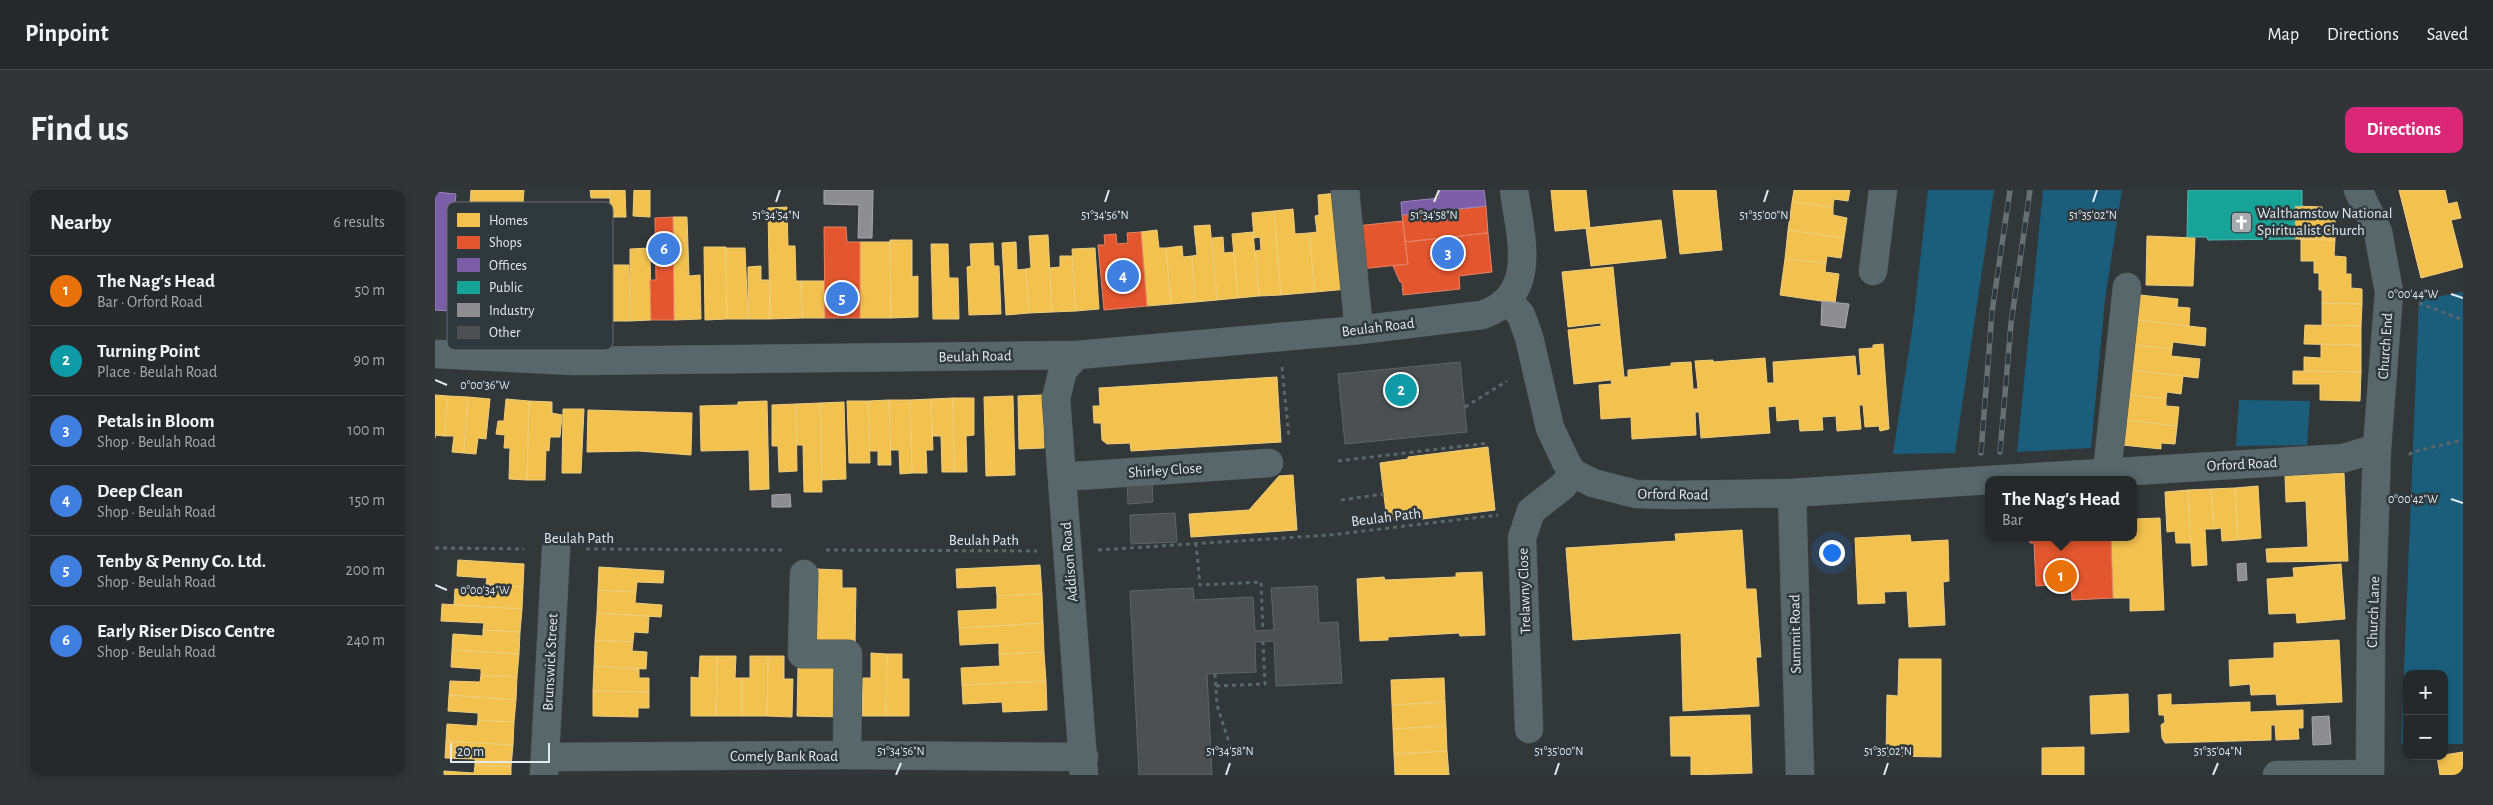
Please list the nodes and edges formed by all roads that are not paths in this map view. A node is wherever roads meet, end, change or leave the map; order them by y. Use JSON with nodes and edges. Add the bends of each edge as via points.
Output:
{"nodes":[{"id":1,"x":1345,"y":190,"type":"edge"},
{"id":2,"x":1514,"y":190,"type":"edge"},
{"id":3,"x":1883,"y":190,"type":"edge"},
{"id":4,"x":2358,"y":190,"type":"edge"},
{"id":5,"x":1873,"y":271,"type":"dead end"},
{"id":6,"x":2127,"y":287,"type":"dead end"},
{"id":7,"x":1508,"y":300,"type":"junction"},
{"id":8,"x":1359,"y":330,"type":"junction"},
{"id":9,"x":435,"y":354,"type":"edge"},
{"id":10,"x":1077,"y":354,"type":"junction"},
{"id":11,"x":2377,"y":448,"type":"junction"},
{"id":12,"x":1269,"y":463,"type":"road end"},
{"id":13,"x":2107,"y":472,"type":"junction"},
{"id":14,"x":1573,"y":473,"type":"junction"},
{"id":15,"x":2048,"y":476,"type":"edge"},
{"id":16,"x":1062,"y":477,"type":"junction"},
{"id":17,"x":1985,"y":480,"type":"edge"},
{"id":18,"x":1792,"y":493,"type":"junction"},
{"id":19,"x":556,"y":549,"type":"road end"},
{"id":20,"x":798,"y":562,"type":"road end"},
{"id":21,"x":1529,"y":729,"type":"dead end"},
{"id":22,"x":847,"y":755,"type":"junction"},
{"id":23,"x":544,"y":766,"type":"edge"},
{"id":24,"x":1084,"y":766,"type":"edge"},
{"id":25,"x":2370,"y":774,"type":"edge"},
{"id":26,"x":1799,"y":775,"type":"edge"},
{"id":27,"x":2277,"y":775,"type":"edge"}],
"edges":[{"from":1,"to":8,"type":"street"},
{"from":2,"to":7,"type":"street","via":[[1524,260],[1520,280]]},
{"from":3,"to":5,"type":"street"},
{"from":4,"to":11,"type":"street","name":"Church End","via":[[2378,232],[2389,292]]},
{"from":6,"to":13,"type":"street"},
{"from":7,"to":8,"type":"street","name":"Beulah Road","via":[[1496,310],[1482,315]]},
{"from":7,"to":14,"type":"street","via":[[1521,315],[1551,428]]},
{"from":8,"to":10,"type":"street","name":"Beulah Road"},
{"from":9,"to":10,"type":"street","name":"Beulah Road","via":[[573,361]]},
{"from":10,"to":16,"type":"street","name":"Addison Road","via":[[1063,370],[1056,398]]},
{"from":11,"to":13,"type":"street","name":"Orford Road","via":[[2344,458]]},
{"from":11,"to":25,"type":"street","name":"Church Lane"},
{"from":12,"to":16,"type":"street","name":"Shirley Close"},
{"from":13,"to":15,"type":"street","name":"Orford Road"},
{"from":14,"to":18,"type":"street","name":"Orford Road","via":[[1593,483],[1636,494]]},
{"from":14,"to":21,"type":"street","name":"Trelawny Close","via":[[1563,486],[1531,511],[1522,538]]},
{"from":16,"to":24,"type":"street","name":"Addison Road"},
{"from":17,"to":18,"type":"street","name":"Orford Road"},
{"from":18,"to":26,"type":"street","name":"Summit Road"},
{"from":19,"to":23,"type":"street","name":"Brunswick Street"},
{"from":20,"to":22,"type":"street","via":[[802,654],[849,654]]},
{"from":22,"to":23,"type":"street","name":"Comely Bank Road"},
{"from":22,"to":24,"type":"street","name":"Comely Bank Road"},
{"from":25,"to":27,"type":"street"}]}
